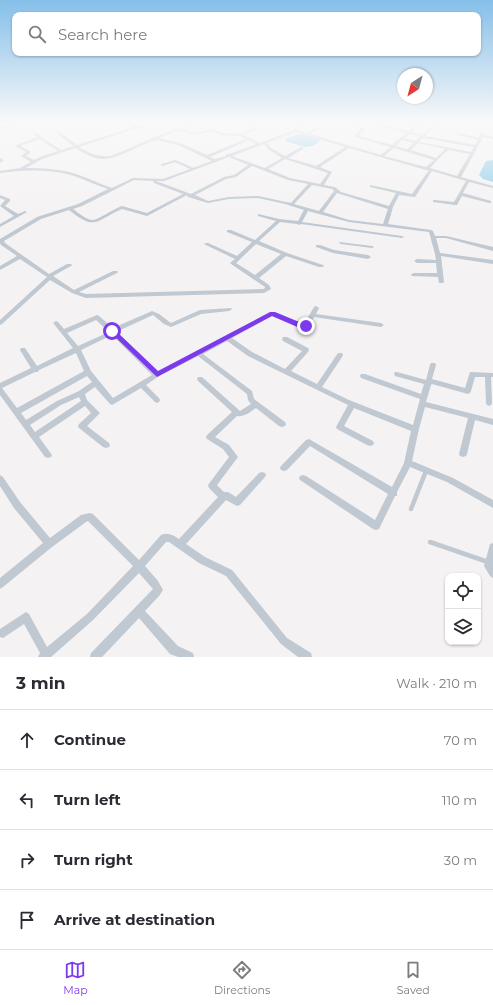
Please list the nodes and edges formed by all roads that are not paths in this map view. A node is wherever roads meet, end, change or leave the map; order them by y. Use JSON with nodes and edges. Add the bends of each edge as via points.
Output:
{"nodes":[{"id":1,"x":27,"y":154,"type":"edge"},
{"id":2,"x":57,"y":154,"type":"edge"},
{"id":3,"x":90,"y":154,"type":"edge"},
{"id":4,"x":118,"y":154,"type":"edge"},
{"id":5,"x":200,"y":154,"type":"edge"},
{"id":6,"x":213,"y":154,"type":"edge"},
{"id":7,"x":231,"y":154,"type":"edge"},
{"id":8,"x":277,"y":154,"type":"edge"},
{"id":9,"x":294,"y":154,"type":"edge"},
{"id":10,"x":338,"y":154,"type":"edge"},
{"id":11,"x":373,"y":154,"type":"edge"},
{"id":12,"x":385,"y":154,"type":"edge"},
{"id":13,"x":417,"y":154,"type":"edge"},
{"id":14,"x":442,"y":154,"type":"edge"},
{"id":15,"x":472,"y":154,"type":"edge"},
{"id":16,"x":227,"y":155,"type":"junction"},
{"id":17,"x":382,"y":156,"type":"junction"},
{"id":18,"x":207,"y":157,"type":"junction"},
{"id":19,"x":287,"y":158,"type":"junction"},
{"id":20,"x":436,"y":159,"type":"junction"},
{"id":21,"x":214,"y":160,"type":"junction"},
{"id":22,"x":34,"y":162,"type":"junction"},
{"id":23,"x":252,"y":164,"type":"junction"},
{"id":24,"x":162,"y":165,"type":"dead end"},
{"id":25,"x":0,"y":168,"type":"edge"},
{"id":26,"x":316,"y":168,"type":"junction"},
{"id":27,"x":193,"y":169,"type":"junction"},
{"id":28,"x":266,"y":169,"type":"junction"},
{"id":29,"x":429,"y":169,"type":"junction"},
{"id":30,"x":20,"y":170,"type":"junction"},
{"id":31,"x":2,"y":172,"type":"edge"},
{"id":32,"x":458,"y":178,"type":"junction"},
{"id":33,"x":150,"y":180,"type":"junction"},
{"id":34,"x":468,"y":180,"type":"junction"},
{"id":35,"x":310,"y":184,"type":"junction"},
{"id":36,"x":321,"y":186,"type":"junction"},
{"id":37,"x":372,"y":186,"type":"dead end"},
{"id":38,"x":493,"y":187,"type":"edge"},
{"id":39,"x":111,"y":189,"type":"junction"},
{"id":40,"x":336,"y":191,"type":"junction"},
{"id":41,"x":399,"y":193,"type":"junction"},
{"id":42,"x":460,"y":194,"type":"junction"},
{"id":43,"x":188,"y":195,"type":"junction"},
{"id":44,"x":0,"y":196,"type":"edge"},
{"id":45,"x":435,"y":201,"type":"dead end"},
{"id":46,"x":489,"y":202,"type":"dead end"},
{"id":47,"x":292,"y":204,"type":"junction"},
{"id":48,"x":70,"y":208,"type":"junction"},
{"id":49,"x":390,"y":208,"type":"junction"},
{"id":50,"x":307,"y":209,"type":"junction"},
{"id":51,"x":25,"y":212,"type":"dead end"},
{"id":52,"x":320,"y":213,"type":"junction"},
{"id":53,"x":260,"y":215,"type":"dead end"},
{"id":54,"x":17,"y":216,"type":"junction"},
{"id":55,"x":279,"y":220,"type":"junction"},
{"id":56,"x":299,"y":224,"type":"junction"},
{"id":57,"x":0,"y":226,"type":"edge"},
{"id":58,"x":384,"y":226,"type":"junction"},
{"id":59,"x":346,"y":230,"type":"junction"},
{"id":60,"x":229,"y":231,"type":"dead end"},
{"id":61,"x":402,"y":237,"type":"dead end"},
{"id":62,"x":433,"y":237,"type":"junction"},
{"id":63,"x":1,"y":240,"type":"edge"},
{"id":64,"x":254,"y":242,"type":"junction"},
{"id":65,"x":341,"y":243,"type":"junction"},
{"id":66,"x":206,"y":244,"type":"dead end"},
{"id":67,"x":318,"y":246,"type":"dead end"},
{"id":68,"x":372,"y":247,"type":"dead end"},
{"id":69,"x":493,"y":249,"type":"edge"},
{"id":70,"x":337,"y":252,"type":"junction"},
{"id":71,"x":285,"y":254,"type":"junction"},
{"id":72,"x":438,"y":254,"type":"junction"},
{"id":73,"x":21,"y":256,"type":"junction"},
{"id":74,"x":368,"y":257,"type":"dead end"},
{"id":75,"x":237,"y":258,"type":"junction"},
{"id":76,"x":417,"y":262,"type":"dead end"},
{"id":77,"x":439,"y":262,"type":"junction"},
{"id":78,"x":493,"y":262,"type":"edge"},
{"id":79,"x":69,"y":265,"type":"dead end"},
{"id":80,"x":321,"y":266,"type":"dead end"},
{"id":81,"x":0,"y":268,"type":"edge"},
{"id":82,"x":115,"y":272,"type":"dead end"},
{"id":83,"x":414,"y":275,"type":"dead end"},
{"id":84,"x":440,"y":275,"type":"junction"},
{"id":85,"x":49,"y":276,"type":"junction"},
{"id":86,"x":255,"y":278,"type":"junction"},
{"id":87,"x":441,"y":282,"type":"dead end"},
{"id":88,"x":74,"y":292,"type":"junction"},
{"id":89,"x":316,"y":308,"type":"dead end"},
{"id":90,"x":229,"y":309,"type":"dead end"},
{"id":91,"x":312,"y":315,"type":"junction"},
{"id":92,"x":0,"y":323,"type":"edge"},
{"id":93,"x":56,"y":323,"type":"dead end"},
{"id":94,"x":380,"y":325,"type":"dead end"},
{"id":95,"x":63,"y":332,"type":"junction"},
{"id":96,"x":113,"y":332,"type":"junction"},
{"id":97,"x":228,"y":338,"type":"junction"},
{"id":98,"x":285,"y":339,"type":"dead end"},
{"id":99,"x":77,"y":349,"type":"junction"},
{"id":100,"x":23,"y":350,"type":"dead end"},
{"id":101,"x":198,"y":353,"type":"junction"},
{"id":102,"x":340,"y":355,"type":"dead end"},
{"id":103,"x":433,"y":365,"type":"dead end"},
{"id":104,"x":36,"y":370,"type":"junction"},
{"id":105,"x":88,"y":372,"type":"junction"},
{"id":106,"x":286,"y":372,"type":"junction"},
{"id":107,"x":397,"y":374,"type":"dead end"},
{"id":108,"x":157,"y":375,"type":"junction"},
{"id":109,"x":490,"y":375,"type":"edge"},
{"id":110,"x":363,"y":376,"type":"dead end"},
{"id":111,"x":200,"y":379,"type":"dead end"},
{"id":112,"x":429,"y":382,"type":"junction"},
{"id":113,"x":96,"y":383,"type":"junction"},
{"id":114,"x":142,"y":384,"type":"junction"},
{"id":115,"x":0,"y":386,"type":"edge"},
{"id":116,"x":318,"y":387,"type":"junction"},
{"id":117,"x":0,"y":390,"type":"edge"},
{"id":118,"x":81,"y":393,"type":"junction"},
{"id":119,"x":157,"y":400,"type":"dead end"},
{"id":120,"x":424,"y":401,"type":"junction"},
{"id":121,"x":84,"y":402,"type":"junction"},
{"id":122,"x":489,"y":403,"type":"dead end"},
{"id":123,"x":257,"y":404,"type":"junction"},
{"id":124,"x":352,"y":404,"type":"junction"},
{"id":125,"x":16,"y":412,"type":"junction"},
{"id":126,"x":237,"y":412,"type":"junction"},
{"id":127,"x":472,"y":416,"type":"junction"},
{"id":128,"x":493,"y":422,"type":"edge"},
{"id":129,"x":25,"y":424,"type":"junction"},
{"id":130,"x":282,"y":424,"type":"dead end"},
{"id":131,"x":415,"y":429,"type":"junction"},
{"id":132,"x":34,"y":436,"type":"junction"},
{"id":133,"x":370,"y":443,"type":"dead end"},
{"id":134,"x":106,"y":445,"type":"dead end"},
{"id":135,"x":463,"y":454,"type":"dead end"},
{"id":136,"x":48,"y":456,"type":"dead end"},
{"id":137,"x":408,"y":463,"type":"junction"},
{"id":138,"x":284,"y":468,"type":"dead end"},
{"id":139,"x":426,"y":471,"type":"junction"},
{"id":140,"x":262,"y":475,"type":"dead end"},
{"id":141,"x":303,"y":478,"type":"dead end"},
{"id":142,"x":0,"y":479,"type":"edge"},
{"id":143,"x":394,"y":493,"type":"junction"},
{"id":144,"x":223,"y":496,"type":"junction"},
{"id":145,"x":493,"y":504,"type":"edge"},
{"id":146,"x":411,"y":509,"type":"dead end"},
{"id":147,"x":430,"y":542,"type":"dead end"},
{"id":148,"x":49,"y":544,"type":"junction"},
{"id":149,"x":180,"y":545,"type":"junction"},
{"id":150,"x":493,"y":547,"type":"edge"},
{"id":151,"x":488,"y":562,"type":"junction"},
{"id":152,"x":139,"y":566,"type":"junction"},
{"id":153,"x":493,"y":573,"type":"edge"},
{"id":154,"x":0,"y":584,"type":"edge"},
{"id":155,"x":139,"y":611,"type":"junction"},
{"id":156,"x":3,"y":633,"type":"dead end"},
{"id":157,"x":44,"y":656,"type":"edge"},
{"id":158,"x":94,"y":657,"type":"edge"},
{"id":159,"x":189,"y":657,"type":"edge"},
{"id":160,"x":307,"y":657,"type":"edge"}],
"edges":[{"from":1,"to":22,"type":"street","via":[[23,156]]},
{"from":2,"to":22,"type":"street"},
{"from":3,"to":4,"type":"street","via":[[108,158]]},
{"from":5,"to":18,"type":"street"},
{"from":6,"to":18,"type":"street"},
{"from":7,"to":16,"type":"street"},
{"from":8,"to":19,"type":"street"},
{"from":9,"to":19,"type":"street"},
{"from":10,"to":26,"type":"street"},
{"from":11,"to":17,"type":"street"},
{"from":12,"to":17,"type":"street"},
{"from":13,"to":20,"type":"street"},
{"from":14,"to":20,"type":"street"},
{"from":15,"to":32,"type":"street"},
{"from":16,"to":21,"type":"street"},
{"from":16,"to":23,"type":"street"},
{"from":17,"to":29,"type":"street"},
{"from":18,"to":21,"type":"street"},
{"from":19,"to":26,"type":"street"},
{"from":19,"to":28,"type":"street"},
{"from":20,"to":29,"type":"street"},
{"from":21,"to":27,"type":"street"},
{"from":22,"to":30,"type":"street"},
{"from":23,"to":28,"type":"street"},
{"from":23,"to":43,"type":"street","via":[[235,176]]},
{"from":24,"to":27,"type":"lane","via":[[175,161]]},
{"from":25,"to":31,"type":"street"},
{"from":26,"to":36,"type":"street","via":[[330,172]]},
{"from":27,"to":33,"type":"street","via":[[163,180]]},
{"from":28,"to":35,"type":"street","via":[[289,179]]},
{"from":29,"to":32,"type":"street"},
{"from":29,"to":41,"type":"street","via":[[413,196]]},
{"from":30,"to":31,"type":"street"},
{"from":30,"to":39,"type":"street","via":[[66,173]]},
{"from":32,"to":34,"type":"street"},
{"from":33,"to":39,"type":"street","via":[[133,179]]},
{"from":33,"to":43,"type":"street"},
{"from":34,"to":38,"type":"street"},
{"from":34,"to":42,"type":"street"},
{"from":35,"to":36,"type":"street"},
{"from":35,"to":47,"type":"street"},
{"from":36,"to":40,"type":"street"},
{"from":37,"to":41,"type":"street"},
{"from":39,"to":48,"type":"street"},
{"from":40,"to":49,"type":"street"},
{"from":40,"to":52,"type":"street"},
{"from":41,"to":49,"type":"street"},
{"from":42,"to":45,"type":"street","via":[[455,204]]},
{"from":42,"to":46,"type":"street"},
{"from":43,"to":47,"type":"street","via":[[208,202],[248,197]]},
{"from":43,"to":48,"type":"street","via":[[147,215],[122,207],[94,222],[86,220]]},
{"from":44,"to":54,"type":"street","via":[[8,200],[2,206]]},
{"from":47,"to":50,"type":"street"},
{"from":48,"to":63,"type":"street","via":[[39,218]]},
{"from":49,"to":58,"type":"street"},
{"from":50,"to":52,"type":"street"},
{"from":50,"to":56,"type":"street"},
{"from":51,"to":54,"type":"street"},
{"from":52,"to":58,"type":"street","via":[[349,221]]},
{"from":53,"to":55,"type":"street"},
{"from":54,"to":57,"type":"street"},
{"from":55,"to":56,"type":"street"},
{"from":55,"to":64,"type":"street"},
{"from":56,"to":59,"type":"street"},
{"from":58,"to":62,"type":"street","via":[[431,231]]},
{"from":59,"to":61,"type":"street"},
{"from":59,"to":65,"type":"street"},
{"from":60,"to":64,"type":"street"},
{"from":62,"to":69,"type":"street","via":[[476,243]]},
{"from":62,"to":72,"type":"street"},
{"from":63,"to":73,"type":"street"},
{"from":64,"to":71,"type":"street"},
{"from":64,"to":75,"type":"street"},
{"from":65,"to":68,"type":"street"},
{"from":65,"to":70,"type":"street"},
{"from":66,"to":75,"type":"street"},
{"from":67,"to":70,"type":"street"},
{"from":70,"to":74,"type":"street"},
{"from":71,"to":80,"type":"street"},
{"from":71,"to":86,"type":"street"},
{"from":72,"to":77,"type":"street"},
{"from":72,"to":78,"type":"street"},
{"from":73,"to":81,"type":"street"},
{"from":73,"to":85,"type":"street"},
{"from":75,"to":86,"type":"street","via":[[233,263]]},
{"from":76,"to":77,"type":"street"},
{"from":77,"to":84,"type":"street"},
{"from":79,"to":85,"type":"street"},
{"from":82,"to":88,"type":"street"},
{"from":83,"to":84,"type":"street"},
{"from":84,"to":87,"type":"street"},
{"from":85,"to":88,"type":"street"},
{"from":85,"to":92,"type":"street"},
{"from":86,"to":88,"type":"street","via":[[268,286],[268,289],[100,296],[86,296]]},
{"from":89,"to":91,"type":"street"},
{"from":90,"to":96,"type":"street","via":[[200,312],[171,325],[167,325],[152,313]]},
{"from":91,"to":94,"type":"street"},
{"from":91,"to":97,"type":"street","via":[[304,327],[272,314]]},
{"from":93,"to":95,"type":"street"},
{"from":95,"to":96,"type":"street","via":[[98,317]]},
{"from":95,"to":99,"type":"street"},
{"from":96,"to":99,"type":"street"},
{"from":96,"to":108,"type":"street"},
{"from":97,"to":101,"type":"street"},
{"from":97,"to":106,"type":"street","via":[[250,354]]},
{"from":98,"to":106,"type":"street","via":[[306,350]]},
{"from":99,"to":104,"type":"street"},
{"from":99,"to":105,"type":"street"},
{"from":100,"to":104,"type":"street"},
{"from":101,"to":108,"type":"street"},
{"from":101,"to":123,"type":"street","via":[[250,392],[251,400]]},
{"from":102,"to":116,"type":"street"},
{"from":103,"to":112,"type":"street"},
{"from":104,"to":115,"type":"street"},
{"from":105,"to":113,"type":"street"},
{"from":105,"to":125,"type":"street"},
{"from":106,"to":116,"type":"street"},
{"from":107,"to":112,"type":"street"},
{"from":108,"to":114,"type":"street"},
{"from":109,"to":112,"type":"street","via":[[471,374],[468,390]]},
{"from":109,"to":122,"type":"street"},
{"from":110,"to":120,"type":"street"},
{"from":111,"to":126,"type":"street"},
{"from":112,"to":120,"type":"street"},
{"from":113,"to":114,"type":"street","via":[[112,402]]},
{"from":113,"to":118,"type":"street"},
{"from":114,"to":119,"type":"street"},
{"from":116,"to":124,"type":"street"},
{"from":117,"to":125,"type":"street"},
{"from":118,"to":121,"type":"street"},
{"from":118,"to":129,"type":"street"},
{"from":120,"to":127,"type":"street"},
{"from":120,"to":131,"type":"street"},
{"from":121,"to":132,"type":"street"},
{"from":121,"to":134,"type":"street","via":[[96,413],[82,426]]},
{"from":123,"to":126,"type":"street","via":[[242,414]]},
{"from":123,"to":130,"type":"street"},
{"from":124,"to":131,"type":"street"},
{"from":124,"to":133,"type":"street","via":[[340,427]]},
{"from":125,"to":129,"type":"street"},
{"from":126,"to":144,"type":"street","via":[[210,437],[234,457],[212,485]]},
{"from":127,"to":128,"type":"street"},
{"from":127,"to":135,"type":"street"},
{"from":129,"to":132,"type":"street"},
{"from":131,"to":137,"type":"street"},
{"from":132,"to":136,"type":"street"},
{"from":137,"to":139,"type":"street"},
{"from":137,"to":143,"type":"street"},
{"from":138,"to":143,"type":"street","via":[[309,442]]},
{"from":139,"to":145,"type":"street","via":[[450,480]]},
{"from":139,"to":146,"type":"lane"},
{"from":140,"to":144,"type":"street","via":[[237,502],[226,494]]},
{"from":141,"to":143,"type":"street","via":[[376,526]]},
{"from":142,"to":148,"type":"street","via":[[17,505]]},
{"from":144,"to":149,"type":"street"},
{"from":147,"to":151,"type":"lane"},
{"from":148,"to":152,"type":"street","via":[[84,518],[90,517]]},
{"from":148,"to":154,"type":"street"},
{"from":149,"to":152,"type":"street","via":[[167,536]]},
{"from":149,"to":160,"type":"street","via":[[202,560],[229,573],[284,641]]},
{"from":150,"to":151,"type":"street"},
{"from":151,"to":153,"type":"street"},
{"from":152,"to":155,"type":"street","via":[[156,584],[158,590]]},
{"from":152,"to":157,"type":"street","via":[[90,617]]},
{"from":155,"to":158,"type":"street"},
{"from":155,"to":159,"type":"street","via":[[174,650]]},
{"from":156,"to":157,"type":"street","via":[[26,617]]}]}
